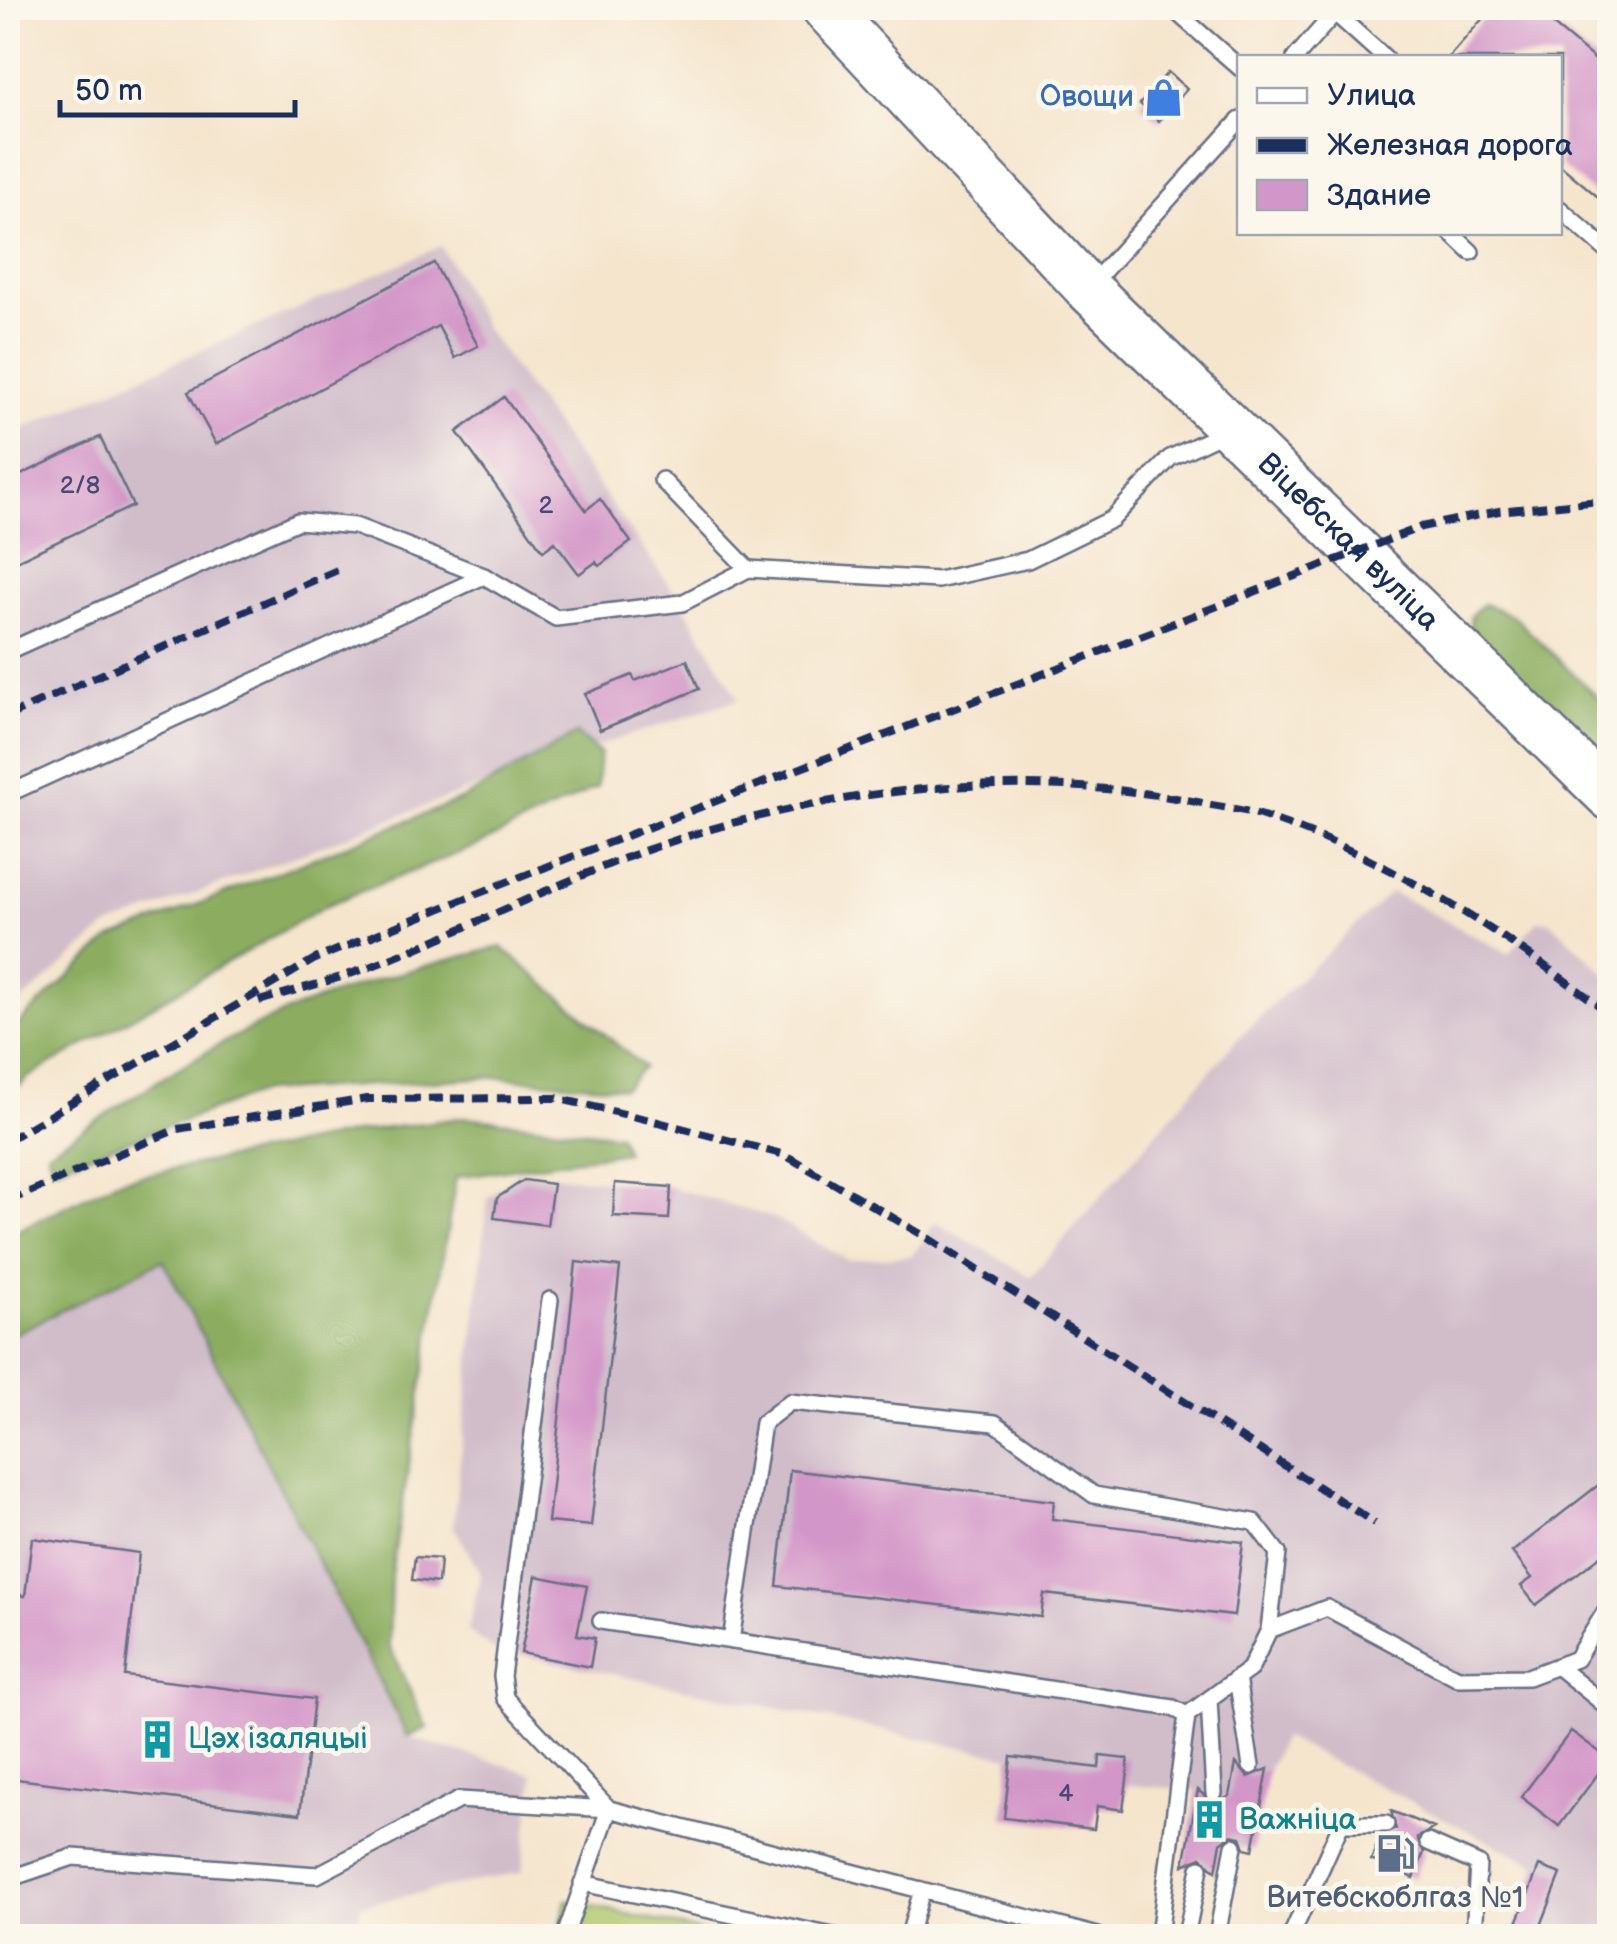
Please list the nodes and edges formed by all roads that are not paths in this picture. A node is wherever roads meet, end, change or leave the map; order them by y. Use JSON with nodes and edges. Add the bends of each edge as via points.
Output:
{"nodes":[{"id":1,"x":824,"y":8,"type":"edge"},
{"id":2,"x":1172,"y":8,"type":"edge"},
{"id":3,"x":1337,"y":10,"type":"edge"},
{"id":4,"x":1298,"y":55,"type":"edge"},
{"id":5,"x":1382,"y":55,"type":"edge"},
{"id":6,"x":1237,"y":65,"type":"edge"},
{"id":7,"x":1237,"y":123,"type":"edge"},
{"id":8,"x":1562,"y":211,"type":"edge"},
{"id":9,"x":1453,"y":235,"type":"edge"},
{"id":10,"x":1470,"y":252,"type":"dead end"},
{"id":11,"x":1610,"y":253,"type":"edge"},
{"id":12,"x":1088,"y":289,"type":"junction"},
{"id":13,"x":1231,"y":430,"type":"junction"},
{"id":14,"x":662,"y":480,"type":"dead end"},
{"id":15,"x":748,"y":570,"type":"junction"},
{"id":16,"x":484,"y":576,"type":"junction"},
{"id":17,"x":8,"y":650,"type":"edge"},
{"id":18,"x":8,"y":794,"type":"edge"},
{"id":19,"x":1610,"y":797,"type":"edge"},
{"id":20,"x":550,"y":1300,"type":"dead end"},
{"id":21,"x":1610,"y":1604,"type":"edge"},
{"id":22,"x":601,"y":1621,"type":"dead end"},
{"id":23,"x":1269,"y":1630,"type":"junction"},
{"id":24,"x":730,"y":1640,"type":"junction"},
{"id":25,"x":1557,"y":1666,"type":"junction"},
{"id":26,"x":1238,"y":1678,"type":"junction"},
{"id":27,"x":1209,"y":1698,"type":"junction"},
{"id":28,"x":1610,"y":1709,"type":"edge"},
{"id":29,"x":1188,"y":1715,"type":"junction"},
{"id":30,"x":1251,"y":1766,"type":"dead end"},
{"id":31,"x":1214,"y":1793,"type":"dead end"},
{"id":32,"x":609,"y":1809,"type":"junction"},
{"id":33,"x":1386,"y":1824,"type":"dead end"},
{"id":34,"x":1428,"y":1842,"type":"dead end"},
{"id":35,"x":1234,"y":1846,"type":"dead end"},
{"id":36,"x":1200,"y":1868,"type":"dead end"},
{"id":37,"x":8,"y":1879,"type":"edge"},
{"id":38,"x":582,"y":1883,"type":"junction"},
{"id":39,"x":922,"y":1890,"type":"junction"},
{"id":40,"x":566,"y":1936,"type":"edge"},
{"id":41,"x":832,"y":1936,"type":"edge"},
{"id":42,"x":909,"y":1936,"type":"edge"},
{"id":43,"x":1098,"y":1936,"type":"edge"},
{"id":44,"x":1159,"y":1936,"type":"edge"},
{"id":45,"x":1186,"y":1936,"type":"edge"},
{"id":46,"x":1217,"y":1936,"type":"edge"},
{"id":47,"x":1291,"y":1936,"type":"edge"},
{"id":48,"x":1474,"y":1936,"type":"edge"}],
"edges":[{"from":1,"to":12,"type":"main road","name":"Віцебская вуліца"},
{"from":2,"to":6,"type":"lane"},
{"from":3,"to":4,"type":"lane"},
{"from":3,"to":5,"type":"lane"},
{"from":7,"to":12,"type":"lane"},
{"from":8,"to":11,"type":"lane"},
{"from":9,"to":10,"type":"lane"},
{"from":12,"to":13,"type":"main road","name":"Віцебская вуліца"},
{"from":13,"to":15,"type":"lane","via":[[1170,458],[1112,518],[1028,560],[938,580]]},
{"from":13,"to":19,"type":"main road","name":"Віцебская вуліца"},
{"from":14,"to":15,"type":"lane"},
{"from":15,"to":16,"type":"lane","via":[[682,603],[556,618]]},
{"from":16,"to":17,"type":"lane","via":[[355,526],[298,521]]},
{"from":16,"to":18,"type":"lane"},
{"from":20,"to":32,"type":"lane","via":[[502,1676],[505,1698]]},
{"from":21,"to":25,"type":"lane","via":[[1576,1659]]},
{"from":22,"to":24,"type":"lane"},
{"from":23,"to":24,"type":"lane","via":[[1278,1553],[1254,1522],[1094,1495],[994,1423],[790,1402],[763,1423]]},
{"from":23,"to":25,"type":"lane","via":[[1327,1608],[1458,1678],[1528,1676]]},
{"from":23,"to":26,"type":"lane","via":[[1250,1669]]},
{"from":24,"to":29,"type":"lane"},
{"from":25,"to":28,"type":"lane"},
{"from":26,"to":27,"type":"lane"},
{"from":26,"to":30,"type":"lane"},
{"from":27,"to":29,"type":"lane"},
{"from":27,"to":31,"type":"lane"},
{"from":29,"to":44,"type":"lane"},
{"from":32,"to":37,"type":"lane","via":[[458,1800],[317,1874],[73,1857]]},
{"from":32,"to":38,"type":"lane"},
{"from":32,"to":39,"type":"lane"},
{"from":33,"to":47,"type":"lane","via":[[1341,1824]]},
{"from":34,"to":48,"type":"lane","via":[[1478,1864]]},
{"from":35,"to":46,"type":"lane"},
{"from":36,"to":45,"type":"lane"},
{"from":38,"to":40,"type":"lane"},
{"from":38,"to":41,"type":"lane"},
{"from":39,"to":42,"type":"lane"},
{"from":39,"to":43,"type":"lane"}]}
